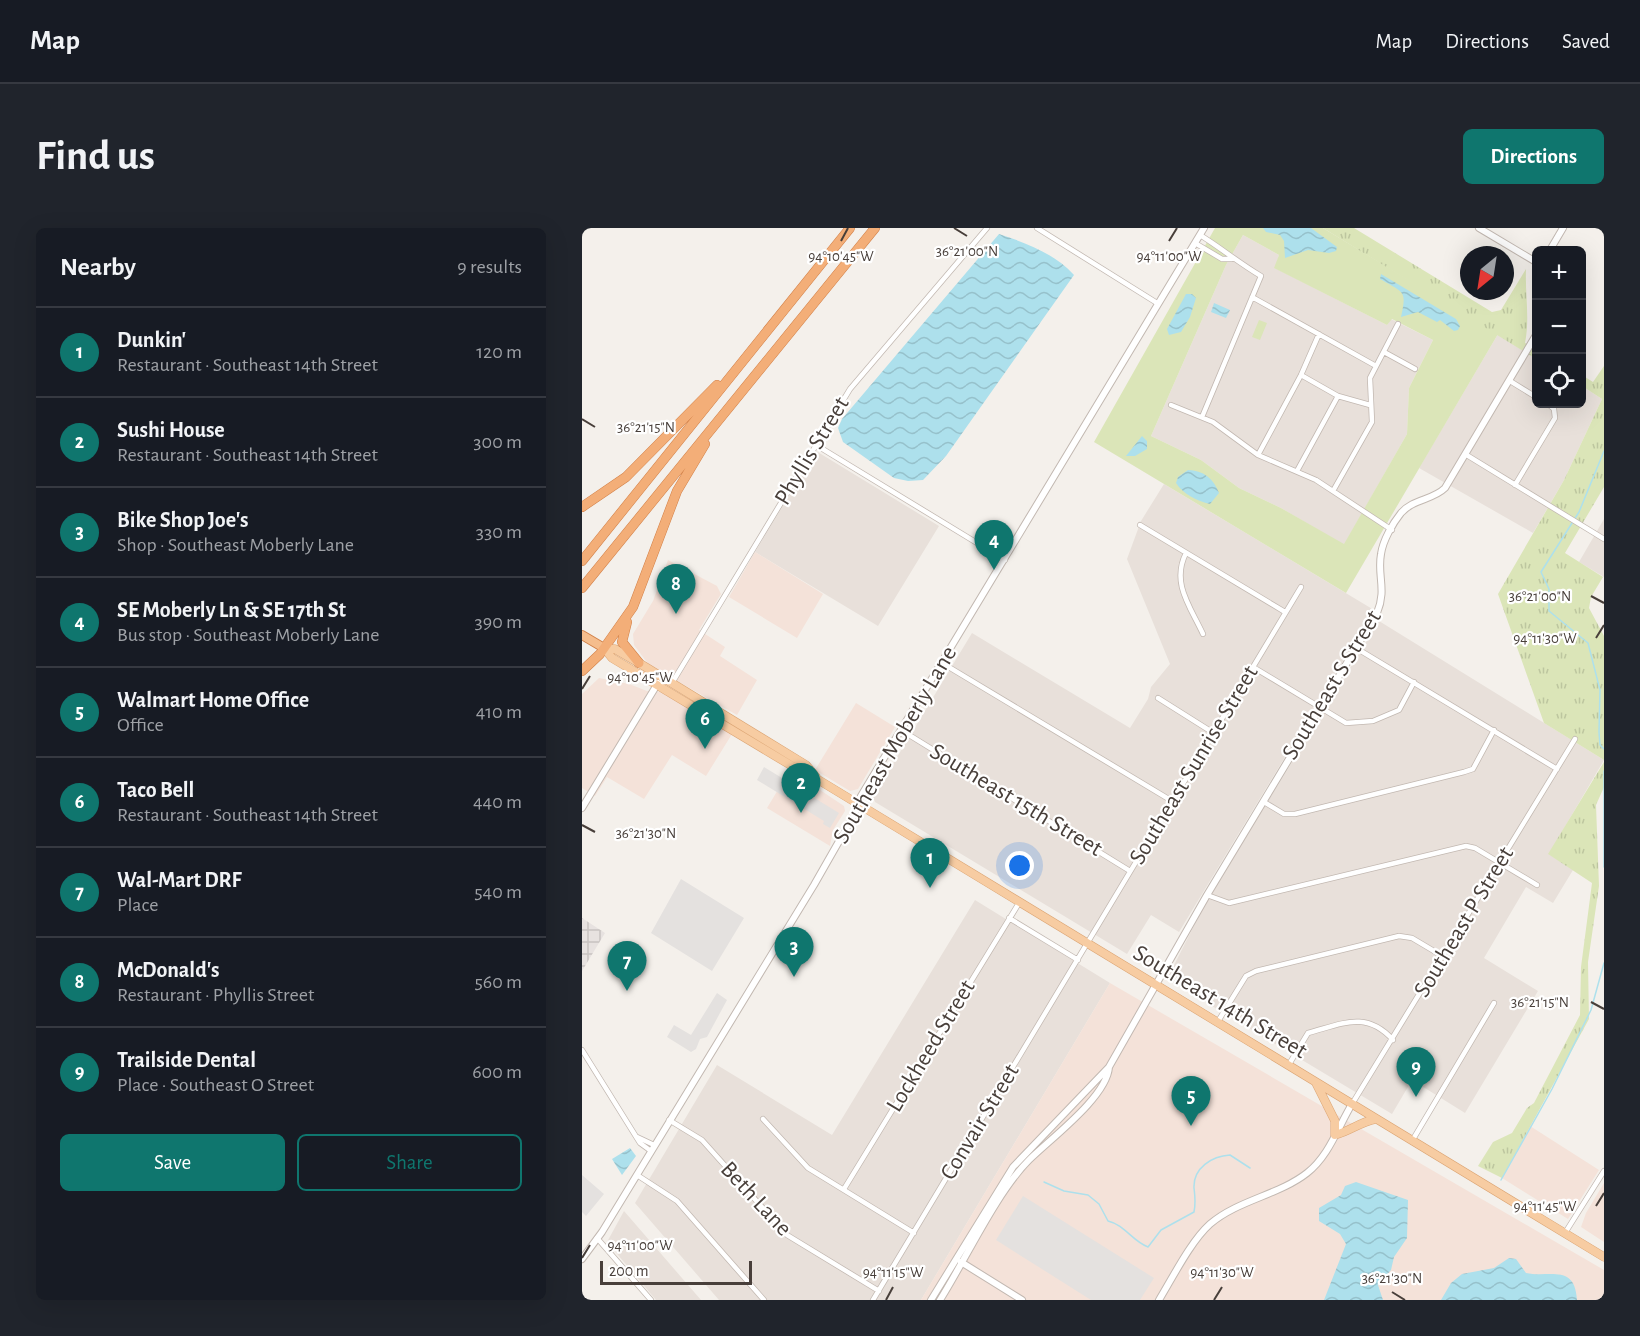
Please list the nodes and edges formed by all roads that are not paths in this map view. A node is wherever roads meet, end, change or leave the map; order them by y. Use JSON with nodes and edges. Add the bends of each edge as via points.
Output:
{"nodes":[{"id":1,"x":850,"y":228,"type":"edge"},
{"id":2,"x":875,"y":228,"type":"edge"},
{"id":3,"x":987,"y":228,"type":"edge"},
{"id":4,"x":1037,"y":228,"type":"edge"},
{"id":5,"x":1204,"y":228,"type":"edge"},
{"id":6,"x":1479,"y":228,"type":"edge"},
{"id":7,"x":1563,"y":228,"type":"edge"},
{"id":8,"x":1200,"y":235,"type":"junction"},
{"id":9,"x":1195,"y":243,"type":"junction"},
{"id":10,"x":1552,"y":246,"type":"edge"},
{"id":11,"x":1232,"y":259,"type":"junction"},
{"id":12,"x":1532,"y":260,"type":"edge"},
{"id":13,"x":1252,"y":297,"type":"junction"},
{"id":14,"x":1158,"y":303,"type":"junction"},
{"id":15,"x":1398,"y":324,"type":"dead end"},
{"id":16,"x":1319,"y":334,"type":"junction"},
{"id":17,"x":1532,"y":342,"type":"edge"},
{"id":18,"x":750,"y":352,"type":"junction"},
{"id":19,"x":1384,"y":352,"type":"junction"},
{"id":20,"x":1376,"y":366,"type":"junction"},
{"id":21,"x":1415,"y":369,"type":"dead end"},
{"id":22,"x":1301,"y":375,"type":"junction"},
{"id":23,"x":1510,"y":381,"type":"junction"},
{"id":24,"x":1532,"y":395,"type":"edge"},
{"id":25,"x":1338,"y":396,"type":"junction"},
{"id":26,"x":1171,"y":405,"type":"dead end"},
{"id":27,"x":1370,"y":405,"type":"junction"},
{"id":28,"x":1552,"y":408,"type":"edge"},
{"id":29,"x":724,"y":414,"type":"junction"},
{"id":30,"x":1202,"y":417,"type":"junction"},
{"id":31,"x":816,"y":445,"type":"junction"},
{"id":32,"x":1465,"y":454,"type":"junction"},
{"id":33,"x":1258,"y":455,"type":"junction"},
{"id":34,"x":1297,"y":471,"type":"junction"},
{"id":35,"x":1515,"y":485,"type":"junction"},
{"id":36,"x":1333,"y":491,"type":"junction"},
{"id":37,"x":582,"y":507,"type":"edge"},
{"id":38,"x":1140,"y":525,"type":"dead end"},
{"id":39,"x":1392,"y":530,"type":"junction"},
{"id":40,"x":1604,"y":539,"type":"edge"},
{"id":41,"x":1186,"y":553,"type":"junction"},
{"id":42,"x":1005,"y":560,"type":"junction"},
{"id":43,"x":582,"y":561,"type":"edge"},
{"id":44,"x":1301,"y":587,"type":"dead end"},
{"id":45,"x":582,"y":588,"type":"edge"},
{"id":46,"x":633,"y":606,"type":"junction"},
{"id":47,"x":1285,"y":612,"type":"junction"},
{"id":48,"x":1203,"y":634,"type":"dead end"},
{"id":49,"x":582,"y":635,"type":"edge"},
{"id":50,"x":604,"y":648,"type":"junction"},
{"id":51,"x":1356,"y":648,"type":"junction"},
{"id":52,"x":639,"y":663,"type":"junction"},
{"id":53,"x":942,"y":663,"type":"junction"},
{"id":54,"x":1253,"y":667,"type":"junction"},
{"id":55,"x":582,"y":671,"type":"edge"},
{"id":56,"x":662,"y":677,"type":"junction"},
{"id":57,"x":1414,"y":682,"type":"junction"},
{"id":58,"x":672,"y":683,"type":"junction"},
{"id":59,"x":657,"y":685,"type":"junction"},
{"id":60,"x":1158,"y":698,"type":"dead end"},
{"id":61,"x":1319,"y":708,"type":"junction"},
{"id":62,"x":901,"y":730,"type":"junction"},
{"id":63,"x":1494,"y":730,"type":"junction"},
{"id":64,"x":1212,"y":732,"type":"junction"},
{"id":65,"x":1575,"y":739,"type":"dead end"},
{"id":66,"x":1557,"y":770,"type":"junction"},
{"id":67,"x":817,"y":778,"type":"junction"},
{"id":68,"x":1172,"y":801,"type":"junction"},
{"id":69,"x":1263,"y":802,"type":"junction"},
{"id":70,"x":858,"y":804,"type":"junction"},
{"id":71,"x":582,"y":808,"type":"edge"},
{"id":72,"x":1500,"y":863,"type":"junction"},
{"id":73,"x":1130,"y":871,"type":"junction"},
{"id":74,"x":1537,"y":885,"type":"dead end"},
{"id":75,"x":1207,"y":895,"type":"junction"},
{"id":76,"x":1019,"y":903,"type":"junction"},
{"id":77,"x":1009,"y":918,"type":"junction"},
{"id":78,"x":1087,"y":944,"type":"junction"},
{"id":79,"x":1444,"y":957,"type":"junction"},
{"id":80,"x":1078,"y":960,"type":"junction"},
{"id":81,"x":1156,"y":986,"type":"junction"},
{"id":82,"x":1494,"y":1003,"type":"dead end"},
{"id":83,"x":1217,"y":1023,"type":"junction"},
{"id":84,"x":1394,"y":1040,"type":"junction"},
{"id":85,"x":582,"y":1050,"type":"edge"},
{"id":86,"x":1288,"y":1066,"type":"junction"},
{"id":87,"x":1108,"y":1067,"type":"junction"},
{"id":88,"x":1316,"y":1083,"type":"junction"},
{"id":89,"x":1352,"y":1104,"type":"junction"},
{"id":90,"x":764,"y":1119,"type":"dead end"},
{"id":91,"x":1376,"y":1119,"type":"junction"},
{"id":92,"x":669,"y":1120,"type":"junction"},
{"id":93,"x":1335,"y":1135,"type":"junction"},
{"id":94,"x":1412,"y":1141,"type":"junction"},
{"id":95,"x":652,"y":1148,"type":"junction"},
{"id":96,"x":1604,"y":1170,"type":"edge"},
{"id":97,"x":637,"y":1175,"type":"junction"},
{"id":98,"x":844,"y":1190,"type":"junction"},
{"id":99,"x":914,"y":1233,"type":"junction"},
{"id":100,"x":1565,"y":1233,"type":"junction"},
{"id":101,"x":597,"y":1238,"type":"junction"},
{"id":102,"x":1604,"y":1257,"type":"edge"},
{"id":103,"x":582,"y":1259,"type":"edge"},
{"id":104,"x":956,"y":1259,"type":"junction"},
{"id":105,"x":963,"y":1263,"type":"junction"},
{"id":106,"x":879,"y":1291,"type":"junction"},
{"id":107,"x":651,"y":1300,"type":"edge"},
{"id":108,"x":764,"y":1300,"type":"edge"},
{"id":109,"x":873,"y":1300,"type":"edge"},
{"id":110,"x":931,"y":1300,"type":"edge"},
{"id":111,"x":940,"y":1300,"type":"edge"},
{"id":112,"x":1022,"y":1300,"type":"edge"},
{"id":113,"x":1159,"y":1300,"type":"edge"}],
"edges":[{"from":1,"to":18,"type":"highway"},
{"from":2,"to":29,"type":"highway"},
{"from":3,"to":31,"type":"street","name":"Phyllis Street","via":[[850,389]]},
{"from":4,"to":14,"type":"street"},
{"from":5,"to":8,"type":"street","name":"Southeast Moberly Lane"},
{"from":6,"to":12,"type":"street"},
{"from":7,"to":10,"type":"street"},
{"from":8,"to":9,"type":"street","name":"Southeast Moberly Lane"},
{"from":8,"to":11,"type":"street"},
{"from":9,"to":11,"type":"street","via":[[1222,258]]},
{"from":9,"to":14,"type":"street","name":"Southeast Moberly Lane"},
{"from":11,"to":13,"type":"street","via":[[1261,276]]},
{"from":13,"to":16,"type":"street"},
{"from":13,"to":30,"type":"street"},
{"from":14,"to":42,"type":"street","name":"Southeast Moberly Lane"},
{"from":15,"to":19,"type":"street"},
{"from":16,"to":20,"type":"street"},
{"from":16,"to":22,"type":"street"},
{"from":17,"to":23,"type":"street","name":"Southeast S Street"},
{"from":18,"to":37,"type":"highway","via":[[626,477]]},
{"from":18,"to":43,"type":"highway"},
{"from":19,"to":20,"type":"street"},
{"from":19,"to":21,"type":"street"},
{"from":20,"to":27,"type":"street","via":[[1370,382]]},
{"from":22,"to":25,"type":"street"},
{"from":22,"to":33,"type":"street"},
{"from":23,"to":24,"type":"street"},
{"from":23,"to":32,"type":"street","name":"Southeast S Street"},
{"from":25,"to":27,"type":"street"},
{"from":25,"to":34,"type":"street"},
{"from":26,"to":30,"type":"street"},
{"from":27,"to":36,"type":"street","via":[[1372,422]]},
{"from":28,"to":35,"type":"street","via":[[1555,418]]},
{"from":29,"to":45,"type":"highway"},
{"from":29,"to":46,"type":"highway","via":[[677,491]]},
{"from":30,"to":33,"type":"street"},
{"from":31,"to":42,"type":"street"},
{"from":31,"to":58,"type":"street","name":"Phyllis Street"},
{"from":32,"to":35,"type":"street"},
{"from":32,"to":39,"type":"street","name":"Southeast S Street","via":[[1445,488],[1402,512]]},
{"from":33,"to":34,"type":"street"},
{"from":34,"to":36,"type":"street"},
{"from":35,"to":40,"type":"street"},
{"from":36,"to":39,"type":"street"},
{"from":38,"to":41,"type":"street"},
{"from":39,"to":51,"type":"street","name":"Southeast S Street","via":[[1380,555],[1383,598]]},
{"from":41,"to":47,"type":"street"},
{"from":41,"to":48,"type":"street","via":[[1180,564],[1179,581]]},
{"from":42,"to":53,"type":"street","name":"Southeast Moberly Lane"},
{"from":44,"to":47,"type":"street","name":"Southeast Sunrise Street"},
{"from":46,"to":50,"type":"highway"},
{"from":46,"to":52,"type":"highway","via":[[622,642]]},
{"from":47,"to":54,"type":"street","name":"Southeast Sunrise Street"},
{"from":49,"to":50,"type":"highway","name":"Southeast 14th Street"},
{"from":50,"to":52,"type":"main road","name":"Southeast 14th Street","via":[[615,649]]},
{"from":50,"to":55,"type":"highway"},
{"from":50,"to":59,"type":"main road","name":"Southeast 14th Street","via":[[612,658]]},
{"from":51,"to":57,"type":"street"},
{"from":51,"to":61,"type":"street","name":"Southeast S Street"},
{"from":52,"to":56,"type":"main road","name":"Southeast 14th Street"},
{"from":53,"to":62,"type":"street","name":"Southeast Moberly Lane"},
{"from":53,"to":68,"type":"street"},
{"from":54,"to":61,"type":"street"},
{"from":54,"to":64,"type":"street","name":"Southeast Sunrise Street"},
{"from":56,"to":58,"type":"main road","name":"Southeast 14th Street"},
{"from":56,"to":59,"type":"street"},
{"from":57,"to":61,"type":"street","via":[[1399,711],[1373,721],[1346,723]]},
{"from":57,"to":63,"type":"street"},
{"from":58,"to":67,"type":"main road","name":"Southeast 14th Street","via":[[806,765]]},
{"from":59,"to":67,"type":"main road","name":"Southeast 14th Street","via":[[807,776]]},
{"from":59,"to":71,"type":"street"},
{"from":60,"to":64,"type":"street"},
{"from":61,"to":69,"type":"street","name":"Southeast S Street"},
{"from":62,"to":70,"type":"street","name":"Southeast Moberly Lane"},
{"from":62,"to":73,"type":"street","name":"Southeast 15th Street"},
{"from":63,"to":66,"type":"street"},
{"from":63,"to":69,"type":"street","via":[[1473,769],[1464,772],[1295,814],[1284,814]]},
{"from":64,"to":68,"type":"street","name":"Southeast Sunrise Street"},
{"from":65,"to":66,"type":"street","name":"Southeast P Street"},
{"from":66,"to":72,"type":"street","name":"Southeast P Street"},
{"from":67,"to":70,"type":"main road","name":"Southeast 14th Street"},
{"from":68,"to":73,"type":"street","name":"Southeast Sunrise Street"},
{"from":69,"to":75,"type":"street","name":"Southeast S Street"},
{"from":70,"to":76,"type":"main road","name":"Southeast 14th Street"},
{"from":70,"to":92,"type":"street","name":"Southeast Moberly Lane","via":[[814,885]]},
{"from":72,"to":74,"type":"street"},
{"from":72,"to":75,"type":"street","via":[[1466,846],[1229,903]]},
{"from":72,"to":79,"type":"street","name":"Southeast P Street"},
{"from":73,"to":78,"type":"street","name":"Southeast Sunrise Street"},
{"from":75,"to":81,"type":"street","name":"Southeast S Street"},
{"from":76,"to":77,"type":"street","name":"Lockheed Street"},
{"from":76,"to":78,"type":"main road","name":"Southeast 14th Street"},
{"from":77,"to":80,"type":"street"},
{"from":77,"to":98,"type":"street","name":"Lockheed Street"},
{"from":78,"to":80,"type":"street","name":"Convair Street"},
{"from":78,"to":81,"type":"main road","name":"Southeast 14th Street"},
{"from":79,"to":83,"type":"street","via":[[1412,938],[1399,936],[1256,971],[1246,976]]},
{"from":79,"to":84,"type":"street","name":"Southeast P Street"},
{"from":80,"to":99,"type":"street","name":"Convair Street"},
{"from":81,"to":83,"type":"main road","name":"Southeast 14th Street"},
{"from":81,"to":87,"type":"street","name":"Southeast S Street"},
{"from":82,"to":94,"type":"street"},
{"from":83,"to":86,"type":"main road","name":"Southeast 14th Street"},
{"from":84,"to":86,"type":"street","via":[[1382,1028],[1366,1021],[1338,1025],[1308,1033]]},
{"from":84,"to":89,"type":"street","name":"Southeast P Street"},
{"from":85,"to":95,"type":"street","via":[[637,1137]]},
{"from":86,"to":88,"type":"main road","name":"Southeast 14th Street"},
{"from":87,"to":104,"type":"street","via":[[1013,1167]]},
{"from":87,"to":105,"type":"street","via":[[1108,1074],[1093,1097],[1009,1185]]},
{"from":88,"to":89,"type":"main road","name":"Southeast 14th Street"},
{"from":88,"to":93,"type":"main road","via":[[1335,1121]]},
{"from":89,"to":91,"type":"main road","name":"Southeast 14th Street"},
{"from":89,"to":93,"type":"street"},
{"from":90,"to":98,"type":"street","via":[[808,1168]]},
{"from":91,"to":93,"type":"main road","via":[[1362,1121],[1348,1132]]},
{"from":91,"to":94,"type":"main road","name":"Southeast 14th Street"},
{"from":92,"to":95,"type":"street","name":"Southeast Moberly Lane"},
{"from":92,"to":106,"type":"street","name":"Beth Lane","via":[[702,1140],[787,1235]]},
{"from":93,"to":113,"type":"street","via":[[1320,1161],[1306,1174],[1210,1224],[1199,1235]]},
{"from":94,"to":100,"type":"main road","name":"Southeast 14th Street"},
{"from":95,"to":97,"type":"street","name":"Southeast Moberly Lane"},
{"from":96,"to":100,"type":"street"},
{"from":97,"to":101,"type":"street","name":"Southeast Moberly Lane"},
{"from":97,"to":108,"type":"street","via":[[677,1201]]},
{"from":98,"to":99,"type":"street"},
{"from":99,"to":106,"type":"street","name":"Convair Street"},
{"from":100,"to":102,"type":"main road","name":"Southeast 14th Street"},
{"from":101,"to":103,"type":"street","name":"Southeast Moberly Lane"},
{"from":101,"to":107,"type":"street"},
{"from":104,"to":105,"type":"street"},
{"from":104,"to":110,"type":"street"},
{"from":105,"to":111,"type":"street"},
{"from":105,"to":112,"type":"street"},
{"from":106,"to":109,"type":"street","name":"Convair Street"}]}
